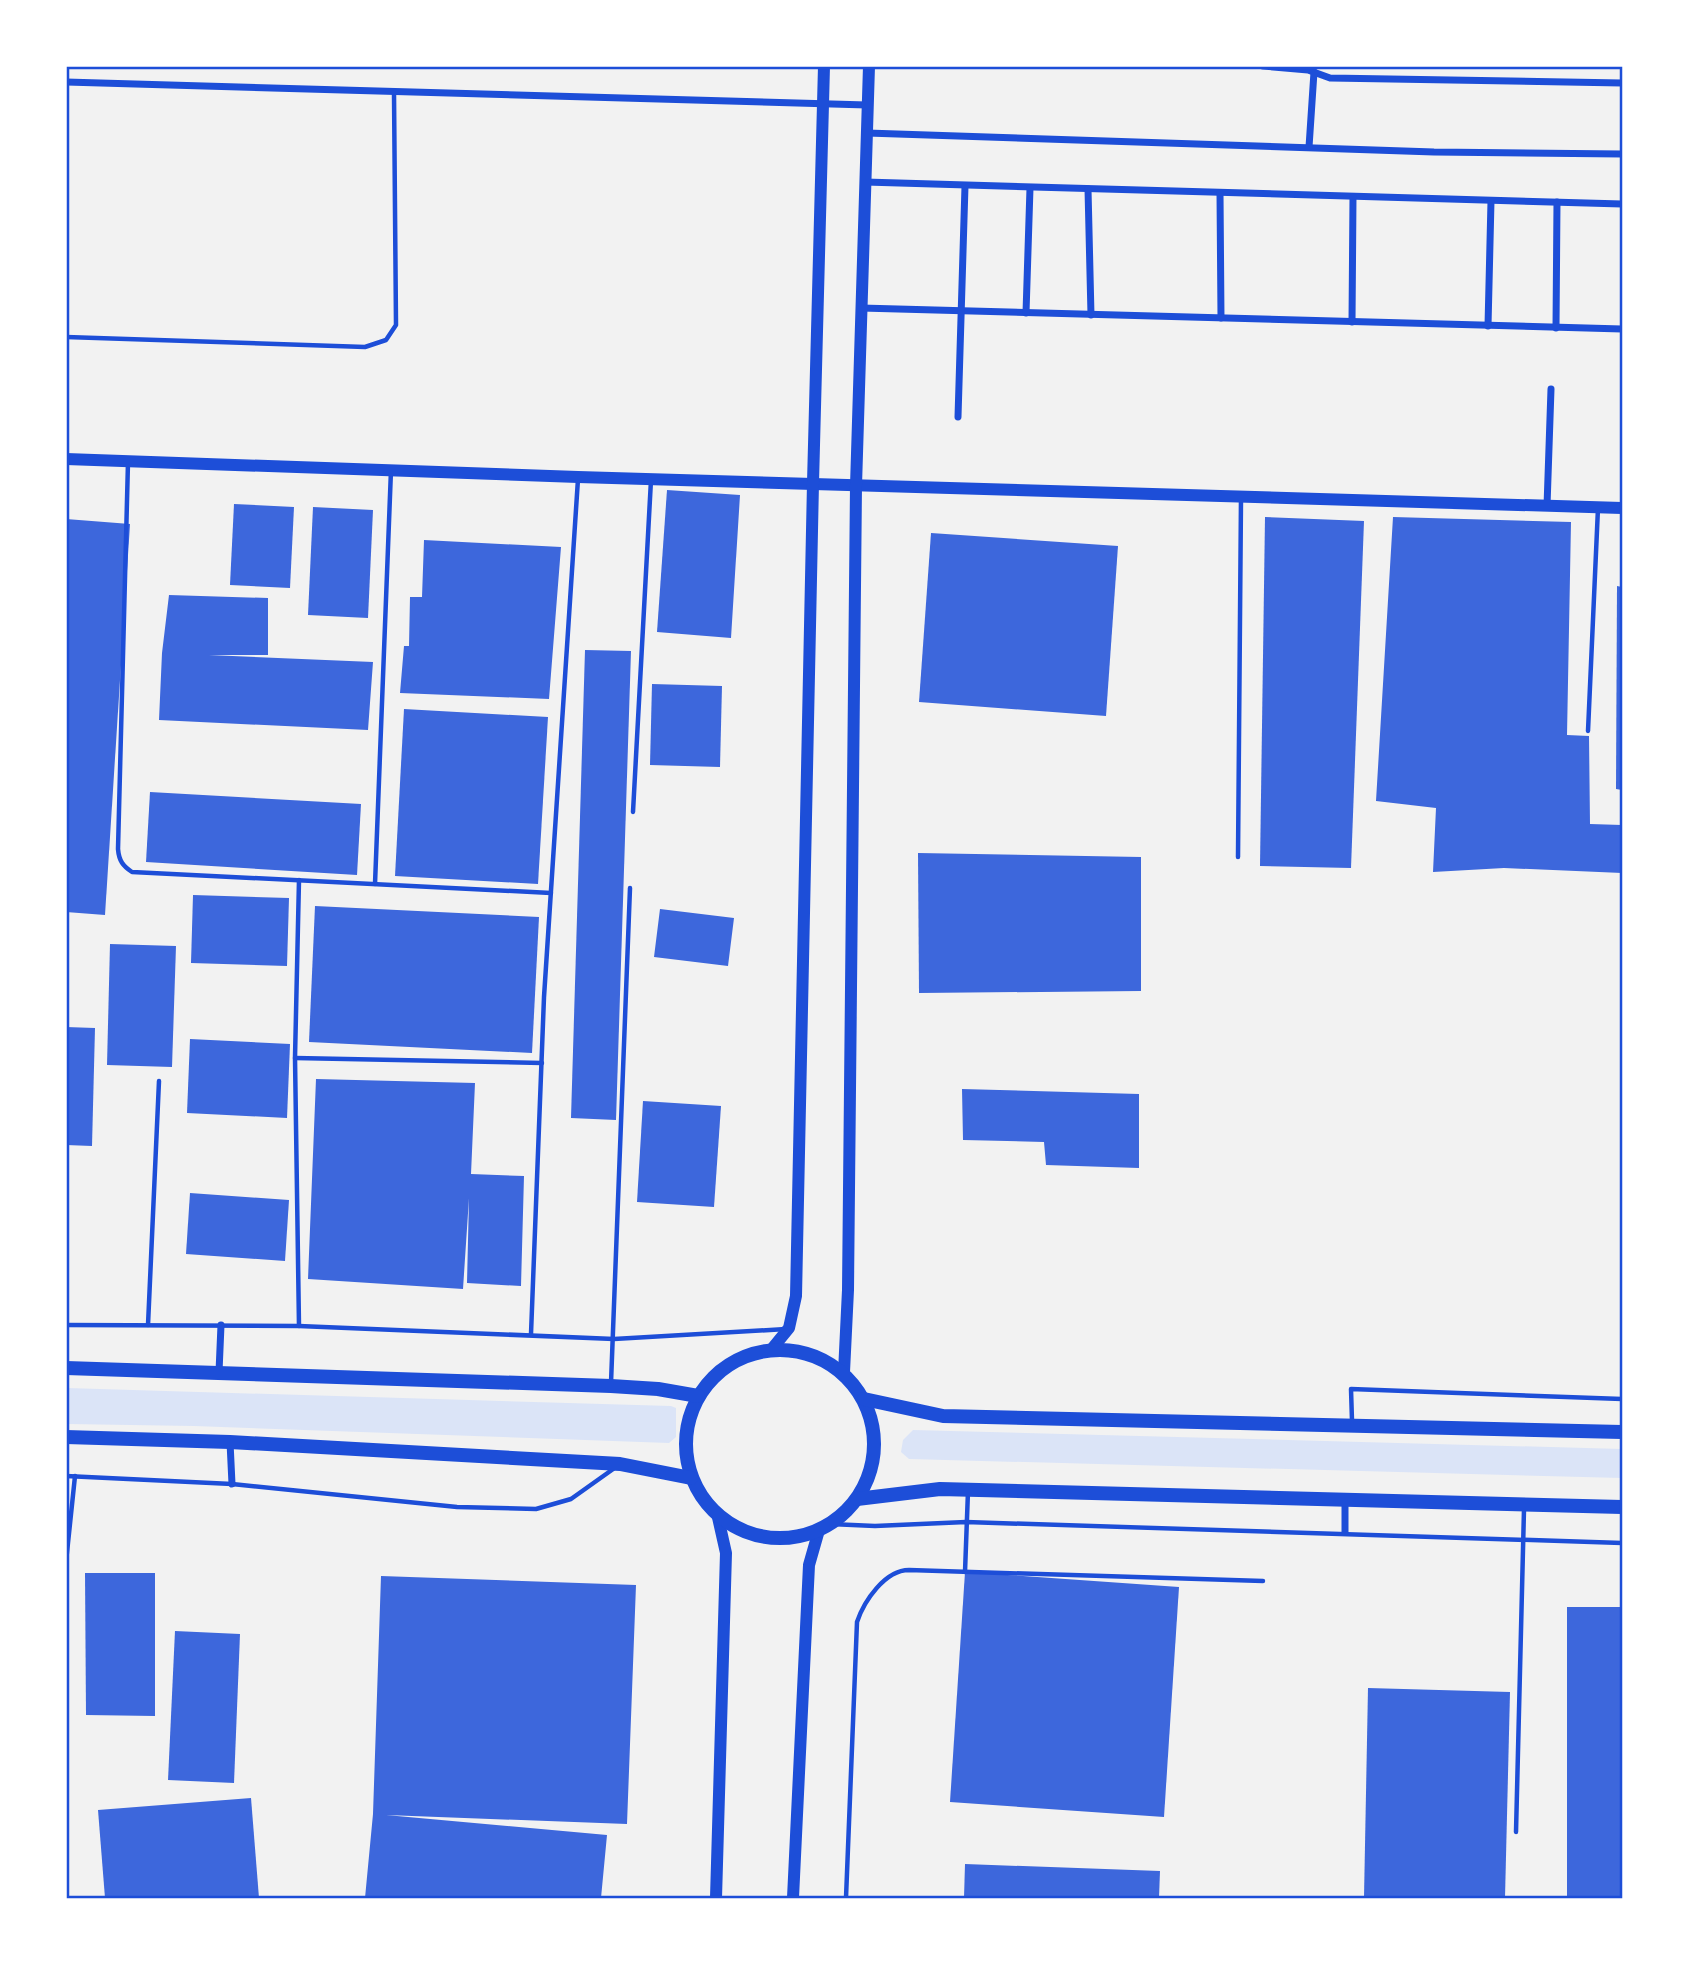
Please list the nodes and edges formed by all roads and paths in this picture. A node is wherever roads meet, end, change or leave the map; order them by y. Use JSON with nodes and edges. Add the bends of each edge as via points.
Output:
{"nodes":[{"id":1,"x":824,"y":66,"type":"edge"},
{"id":2,"x":869,"y":66,"type":"edge"},
{"id":3,"x":1263,"y":66,"type":"edge"},
{"id":4,"x":1314,"y":72,"type":"junction"},
{"id":5,"x":66,"y":82,"type":"edge"},
{"id":6,"x":1622,"y":83,"type":"edge"},
{"id":7,"x":394,"y":93,"type":"junction"},
{"id":8,"x":823,"y":104,"type":"junction"},
{"id":9,"x":867,"y":105,"type":"junction"},
{"id":10,"x":867,"y":133,"type":"junction"},
{"id":11,"x":1309,"y":147,"type":"junction"},
{"id":12,"x":1622,"y":154,"type":"edge"},
{"id":13,"x":865,"y":182,"type":"junction"},
{"id":14,"x":965,"y":186,"type":"junction"},
{"id":15,"x":1030,"y":187,"type":"junction"},
{"id":16,"x":1088,"y":189,"type":"junction"},
{"id":17,"x":1220,"y":193,"type":"junction"},
{"id":18,"x":1353,"y":197,"type":"junction"},
{"id":19,"x":1490,"y":201,"type":"junction"},
{"id":20,"x":1557,"y":202,"type":"junction"},
{"id":21,"x":1622,"y":204,"type":"edge"},
{"id":22,"x":861,"y":308,"type":"junction"},
{"id":23,"x":961,"y":311,"type":"junction"},
{"id":24,"x":1026,"y":313,"type":"junction"},
{"id":25,"x":1091,"y":315,"type":"junction"},
{"id":26,"x":1221,"y":318,"type":"junction"},
{"id":27,"x":1352,"y":322,"type":"junction"},
{"id":28,"x":1488,"y":326,"type":"junction"},
{"id":29,"x":1556,"y":328,"type":"junction"},
{"id":30,"x":1622,"y":329,"type":"edge"},
{"id":31,"x":66,"y":337,"type":"edge"},
{"id":32,"x":1551,"y":389,"type":"dead end"},
{"id":33,"x":958,"y":417,"type":"dead end"},
{"id":34,"x":66,"y":459,"type":"edge"},
{"id":35,"x":128,"y":461,"type":"junction"},
{"id":36,"x":391,"y":470,"type":"junction"},
{"id":37,"x":578,"y":477,"type":"junction"},
{"id":38,"x":652,"y":479,"type":"junction"},
{"id":39,"x":813,"y":483,"type":"junction"},
{"id":40,"x":856,"y":486,"type":"junction"},
{"id":41,"x":1241,"y":497,"type":"junction"},
{"id":42,"x":1547,"y":506,"type":"junction"},
{"id":43,"x":1598,"y":507,"type":"junction"},
{"id":44,"x":1622,"y":508,"type":"edge"},
{"id":45,"x":1588,"y":732,"type":"dead end"},
{"id":46,"x":633,"y":812,"type":"dead end"},
{"id":47,"x":1238,"y":857,"type":"dead end"},
{"id":48,"x":299,"y":880,"type":"junction"},
{"id":49,"x":375,"y":884,"type":"junction"},
{"id":50,"x":630,"y":888,"type":"dead end"},
{"id":51,"x":551,"y":893,"type":"junction"},
{"id":52,"x":295,"y":1058,"type":"junction"},
{"id":53,"x":542,"y":1063,"type":"junction"},
{"id":54,"x":159,"y":1081,"type":"dead end"},
{"id":55,"x":66,"y":1325,"type":"edge"},
{"id":56,"x":148,"y":1325,"type":"junction"},
{"id":57,"x":221,"y":1325,"type":"junction"},
{"id":58,"x":299,"y":1326,"type":"junction"},
{"id":59,"x":789,"y":1328,"type":"junction"},
{"id":60,"x":531,"y":1335,"type":"junction"},
{"id":61,"x":614,"y":1339,"type":"junction"},
{"id":62,"x":771,"y":1350,"type":"junction"},
{"id":63,"x":66,"y":1368,"type":"edge"},
{"id":64,"x":219,"y":1372,"type":"junction"},
{"id":65,"x":844,"y":1372,"type":"junction"},
{"id":66,"x":611,"y":1387,"type":"junction"},
{"id":67,"x":698,"y":1396,"type":"junction"},
{"id":68,"x":864,"y":1399,"type":"junction"},
{"id":69,"x":1622,"y":1399,"type":"edge"},
{"id":70,"x":1352,"y":1426,"type":"junction"},
{"id":71,"x":1622,"y":1432,"type":"edge"},
{"id":72,"x":66,"y":1437,"type":"edge"},
{"id":73,"x":230,"y":1442,"type":"junction"},
{"id":74,"x":620,"y":1464,"type":"junction"},
{"id":75,"x":66,"y":1476,"type":"edge"},
{"id":76,"x":75,"y":1476,"type":"junction"},
{"id":77,"x":691,"y":1478,"type":"junction"},
{"id":78,"x":232,"y":1484,"type":"junction"},
{"id":79,"x":968,"y":1490,"type":"junction"},
{"id":80,"x":857,"y":1499,"type":"junction"},
{"id":81,"x":1345,"y":1500,"type":"junction"},
{"id":82,"x":1524,"y":1504,"type":"junction"},
{"id":83,"x":1622,"y":1507,"type":"edge"},
{"id":84,"x":717,"y":1513,"type":"junction"},
{"id":85,"x":966,"y":1522,"type":"junction"},
{"id":86,"x":824,"y":1527,"type":"junction"},
{"id":87,"x":1345,"y":1532,"type":"junction"},
{"id":88,"x":1523,"y":1539,"type":"junction"},
{"id":89,"x":1622,"y":1543,"type":"edge"},
{"id":90,"x":66,"y":1562,"type":"edge"},
{"id":91,"x":965,"y":1572,"type":"junction"},
{"id":92,"x":1263,"y":1581,"type":"dead end"},
{"id":93,"x":1516,"y":1832,"type":"dead end"},
{"id":94,"x":716,"y":1899,"type":"edge"},
{"id":95,"x":793,"y":1899,"type":"edge"},
{"id":96,"x":846,"y":1899,"type":"edge"}],
"edges":[{"from":1,"to":8,"type":"street"},
{"from":2,"to":9,"type":"street"},
{"from":3,"to":4,"type":"street"},
{"from":4,"to":6,"type":"street","via":[[1341,78]]},
{"from":4,"to":11,"type":"street"},
{"from":5,"to":7,"type":"street"},
{"from":7,"to":8,"type":"street"},
{"from":7,"to":31,"type":"lane","via":[[396,325],[386,340],[365,347]]},
{"from":8,"to":9,"type":"street"},
{"from":8,"to":39,"type":"street"},
{"from":9,"to":10,"type":"street"},
{"from":10,"to":11,"type":"street"},
{"from":10,"to":13,"type":"street"},
{"from":11,"to":12,"type":"street"},
{"from":13,"to":14,"type":"street"},
{"from":13,"to":22,"type":"street"},
{"from":14,"to":15,"type":"street"},
{"from":14,"to":23,"type":"street"},
{"from":15,"to":16,"type":"street"},
{"from":15,"to":24,"type":"street"},
{"from":16,"to":17,"type":"street"},
{"from":16,"to":25,"type":"street"},
{"from":17,"to":18,"type":"street"},
{"from":17,"to":26,"type":"street"},
{"from":18,"to":19,"type":"street"},
{"from":18,"to":27,"type":"street"},
{"from":19,"to":20,"type":"street"},
{"from":19,"to":28,"type":"street"},
{"from":20,"to":21,"type":"street"},
{"from":20,"to":29,"type":"street"},
{"from":22,"to":23,"type":"street"},
{"from":22,"to":40,"type":"street"},
{"from":23,"to":24,"type":"street"},
{"from":23,"to":33,"type":"street"},
{"from":24,"to":25,"type":"street"},
{"from":25,"to":26,"type":"street"},
{"from":26,"to":27,"type":"street"},
{"from":27,"to":28,"type":"street"},
{"from":28,"to":29,"type":"street"},
{"from":29,"to":30,"type":"street"},
{"from":32,"to":42,"type":"street"},
{"from":34,"to":35,"type":"street"},
{"from":35,"to":36,"type":"street"},
{"from":35,"to":48,"type":"lane","via":[[119,859],[132,872]]},
{"from":36,"to":37,"type":"street"},
{"from":36,"to":49,"type":"lane"},
{"from":37,"to":38,"type":"street"},
{"from":37,"to":51,"type":"lane"},
{"from":38,"to":39,"type":"street"},
{"from":38,"to":46,"type":"lane"},
{"from":39,"to":40,"type":"street"},
{"from":39,"to":59,"type":"street","via":[[796,1296]]},
{"from":40,"to":41,"type":"street"},
{"from":40,"to":65,"type":"street"},
{"from":41,"to":42,"type":"street"},
{"from":41,"to":47,"type":"lane"},
{"from":42,"to":43,"type":"street"},
{"from":43,"to":44,"type":"street"},
{"from":43,"to":45,"type":"lane"},
{"from":48,"to":49,"type":"lane"},
{"from":48,"to":52,"type":"lane"},
{"from":49,"to":51,"type":"lane"},
{"from":50,"to":61,"type":"lane"},
{"from":51,"to":53,"type":"lane"},
{"from":52,"to":53,"type":"lane"},
{"from":52,"to":58,"type":"lane"},
{"from":53,"to":60,"type":"lane"},
{"from":54,"to":56,"type":"lane"},
{"from":55,"to":56,"type":"lane"},
{"from":56,"to":57,"type":"lane"},
{"from":57,"to":58,"type":"lane"},
{"from":57,"to":64,"type":"street"},
{"from":58,"to":60,"type":"lane"},
{"from":59,"to":61,"type":"lane"},
{"from":59,"to":62,"type":"street"},
{"from":60,"to":61,"type":"lane"},
{"from":61,"to":66,"type":"lane"},
{"from":62,"to":65,"type":"main road","via":[[802,1352]]},
{"from":62,"to":67,"type":"main road","via":[[733,1363]]},
{"from":63,"to":64,"type":"main road"},
{"from":64,"to":66,"type":"main road"},
{"from":65,"to":68,"type":"main road"},
{"from":66,"to":67,"type":"main road"},
{"from":67,"to":77,"type":"main road","via":[[688,1425]]},
{"from":68,"to":70,"type":"main road","via":[[943,1416]]},
{"from":68,"to":80,"type":"main road","via":[[873,1424],[875,1450]]},
{"from":69,"to":70,"type":"lane","via":[[1351,1389]]},
{"from":70,"to":71,"type":"main road"},
{"from":72,"to":73,"type":"main road"},
{"from":73,"to":74,"type":"main road"},
{"from":73,"to":78,"type":"street"},
{"from":74,"to":77,"type":"main road"},
{"from":74,"to":78,"type":"lane","via":[[571,1499],[536,1509],[457,1507]]},
{"from":75,"to":76,"type":"lane"},
{"from":76,"to":78,"type":"lane"},
{"from":76,"to":90,"type":"lane"},
{"from":77,"to":84,"type":"main road"},
{"from":79,"to":80,"type":"main road"},
{"from":79,"to":81,"type":"main road"},
{"from":79,"to":85,"type":"lane"},
{"from":80,"to":86,"type":"main road"},
{"from":81,"to":82,"type":"main road"},
{"from":81,"to":87,"type":"street"},
{"from":82,"to":83,"type":"main road"},
{"from":82,"to":88,"type":"lane"},
{"from":84,"to":86,"type":"main road","via":[[739,1528],[765,1536],[793,1537]]},
{"from":84,"to":94,"type":"street","via":[[726,1553]]},
{"from":85,"to":86,"type":"lane"},
{"from":85,"to":87,"type":"lane"},
{"from":85,"to":91,"type":"lane"},
{"from":86,"to":95,"type":"street","via":[[809,1565]]},
{"from":87,"to":88,"type":"lane"},
{"from":88,"to":89,"type":"lane"},
{"from":88,"to":93,"type":"lane"},
{"from":91,"to":92,"type":"lane"},
{"from":91,"to":96,"type":"lane","via":[[900,1570],[891,1574],[860,1612]]}]}
